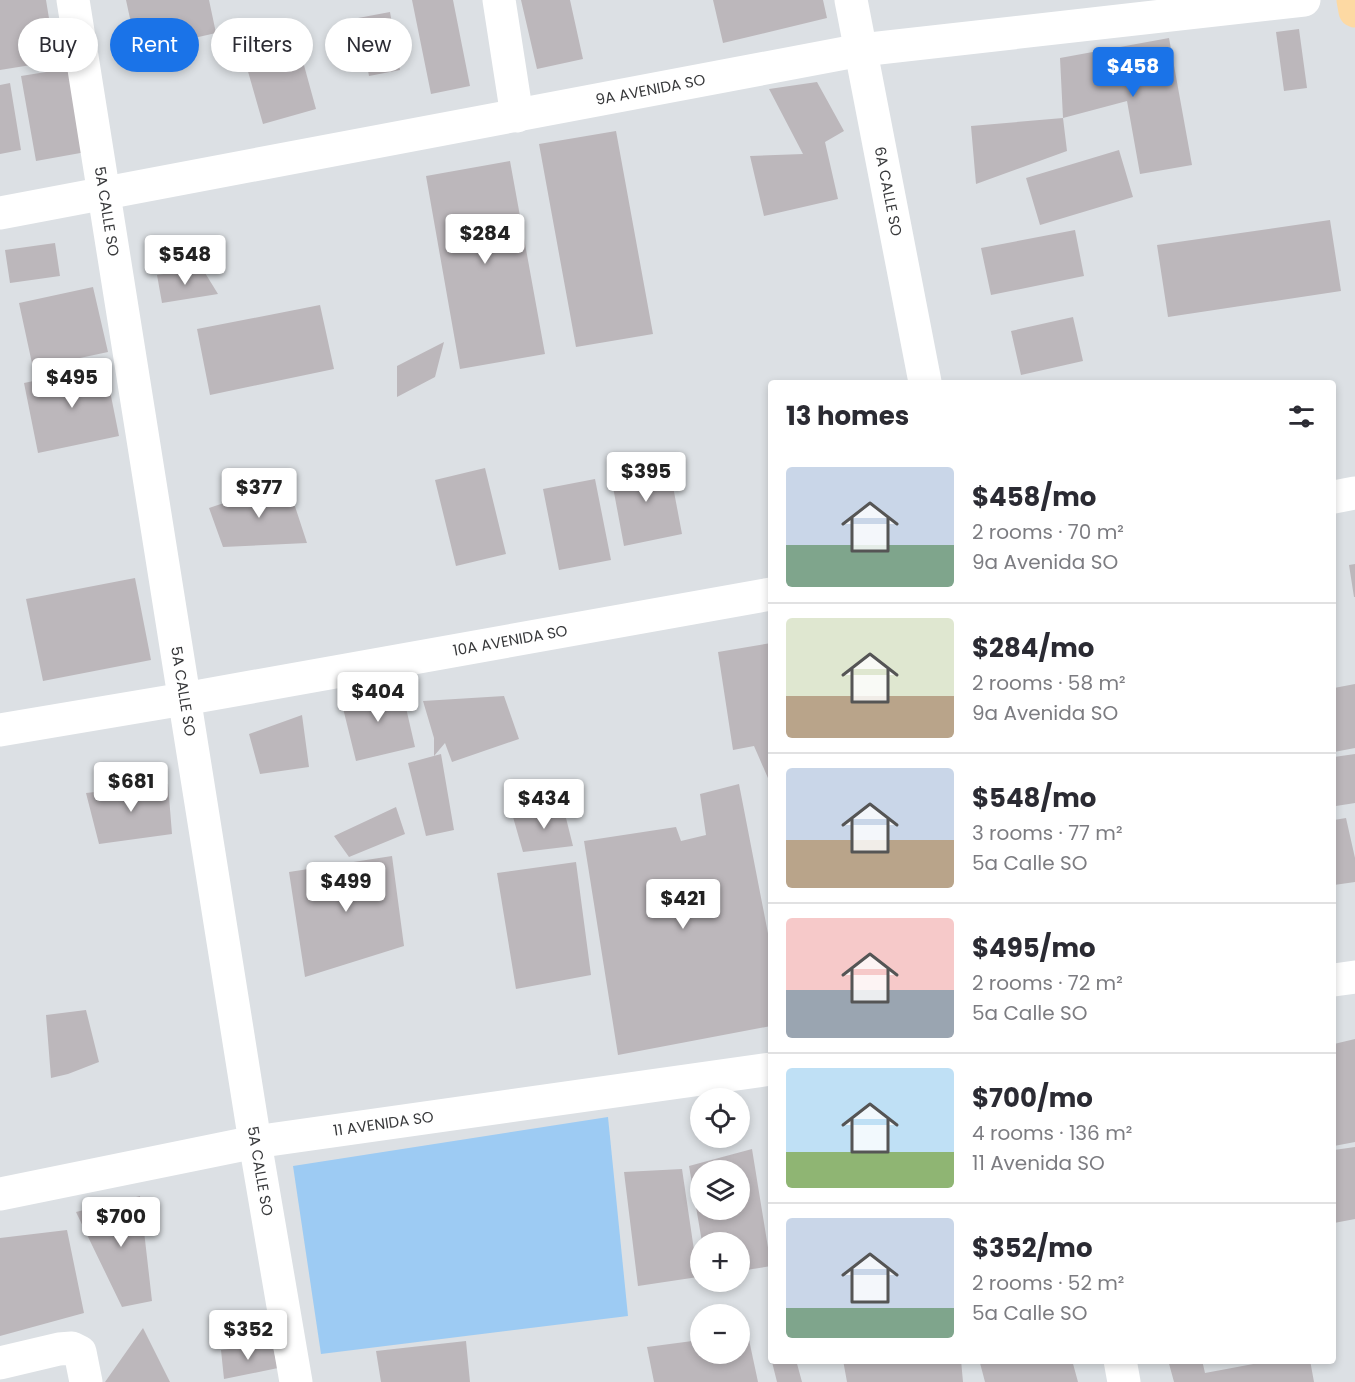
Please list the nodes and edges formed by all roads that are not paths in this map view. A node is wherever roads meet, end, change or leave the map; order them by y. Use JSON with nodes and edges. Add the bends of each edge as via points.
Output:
{"nodes":[{"id":1,"x":73,"y":0,"type":"edge"},
{"id":2,"x":500,"y":0,"type":"edge"},
{"id":3,"x":851,"y":0,"type":"edge"},
{"id":4,"x":1304,"y":0,"type":"edge"},
{"id":5,"x":1353,"y":0,"type":"edge"},
{"id":6,"x":1355,"y":11,"type":"edge"},
{"id":7,"x":861,"y":50,"type":"junction"},
{"id":8,"x":517,"y":116,"type":"junction"},
{"id":9,"x":104,"y":194,"type":"junction"},
{"id":10,"x":0,"y":213,"type":"edge"},
{"id":11,"x":925,"y":380,"type":"edge"},
{"id":12,"x":1355,"y":493,"type":"edge"},
{"id":13,"x":1336,"y":497,"type":"edge"},
{"id":14,"x":768,"y":595,"type":"edge"},
{"id":15,"x":184,"y":699,"type":"junction"},
{"id":16,"x":0,"y":730,"type":"edge"},
{"id":17,"x":1355,"y":977,"type":"edge"},
{"id":18,"x":1336,"y":980,"type":"edge"},
{"id":19,"x":768,"y":1070,"type":"edge"},
{"id":20,"x":255,"y":1142,"type":"junction"},
{"id":21,"x":0,"y":1194,"type":"edge"},
{"id":22,"x":0,"y":1363,"type":"edge"},
{"id":23,"x":1121,"y":1364,"type":"edge"},
{"id":24,"x":86,"y":1382,"type":"edge"},
{"id":25,"x":296,"y":1382,"type":"edge"},
{"id":26,"x":1124,"y":1382,"type":"edge"}],
"edges":[{"from":1,"to":9,"type":"street","name":"5A CALLE SO"},
{"from":2,"to":8,"type":"street"},
{"from":3,"to":7,"type":"street","name":"6A CALLE SO"},
{"from":4,"to":7,"type":"street","name":"9A AVENIDA SO"},
{"from":5,"to":6,"type":"main road"},
{"from":7,"to":8,"type":"street","name":"9A AVENIDA SO"},
{"from":7,"to":11,"type":"street","name":"6A CALLE SO"},
{"from":8,"to":9,"type":"street","name":"9A AVENIDA SO"},
{"from":9,"to":10,"type":"street","name":"9A AVENIDA SO"},
{"from":9,"to":15,"type":"street","name":"5A CALLE SO"},
{"from":12,"to":13,"type":"street"},
{"from":14,"to":15,"type":"street","name":"10A AVENIDA SO"},
{"from":15,"to":16,"type":"street","name":"10A AVENIDA SO"},
{"from":15,"to":20,"type":"street","name":"5A CALLE SO"},
{"from":17,"to":18,"type":"street"},
{"from":19,"to":20,"type":"street","name":"11 AVENIDA SO"},
{"from":20,"to":21,"type":"street","name":"11 AVENIDA SO"},
{"from":20,"to":25,"type":"street","name":"5A CALLE SO"},
{"from":22,"to":24,"type":"street","via":[[72,1348],[80,1352]]},
{"from":23,"to":26,"type":"street"}]}
